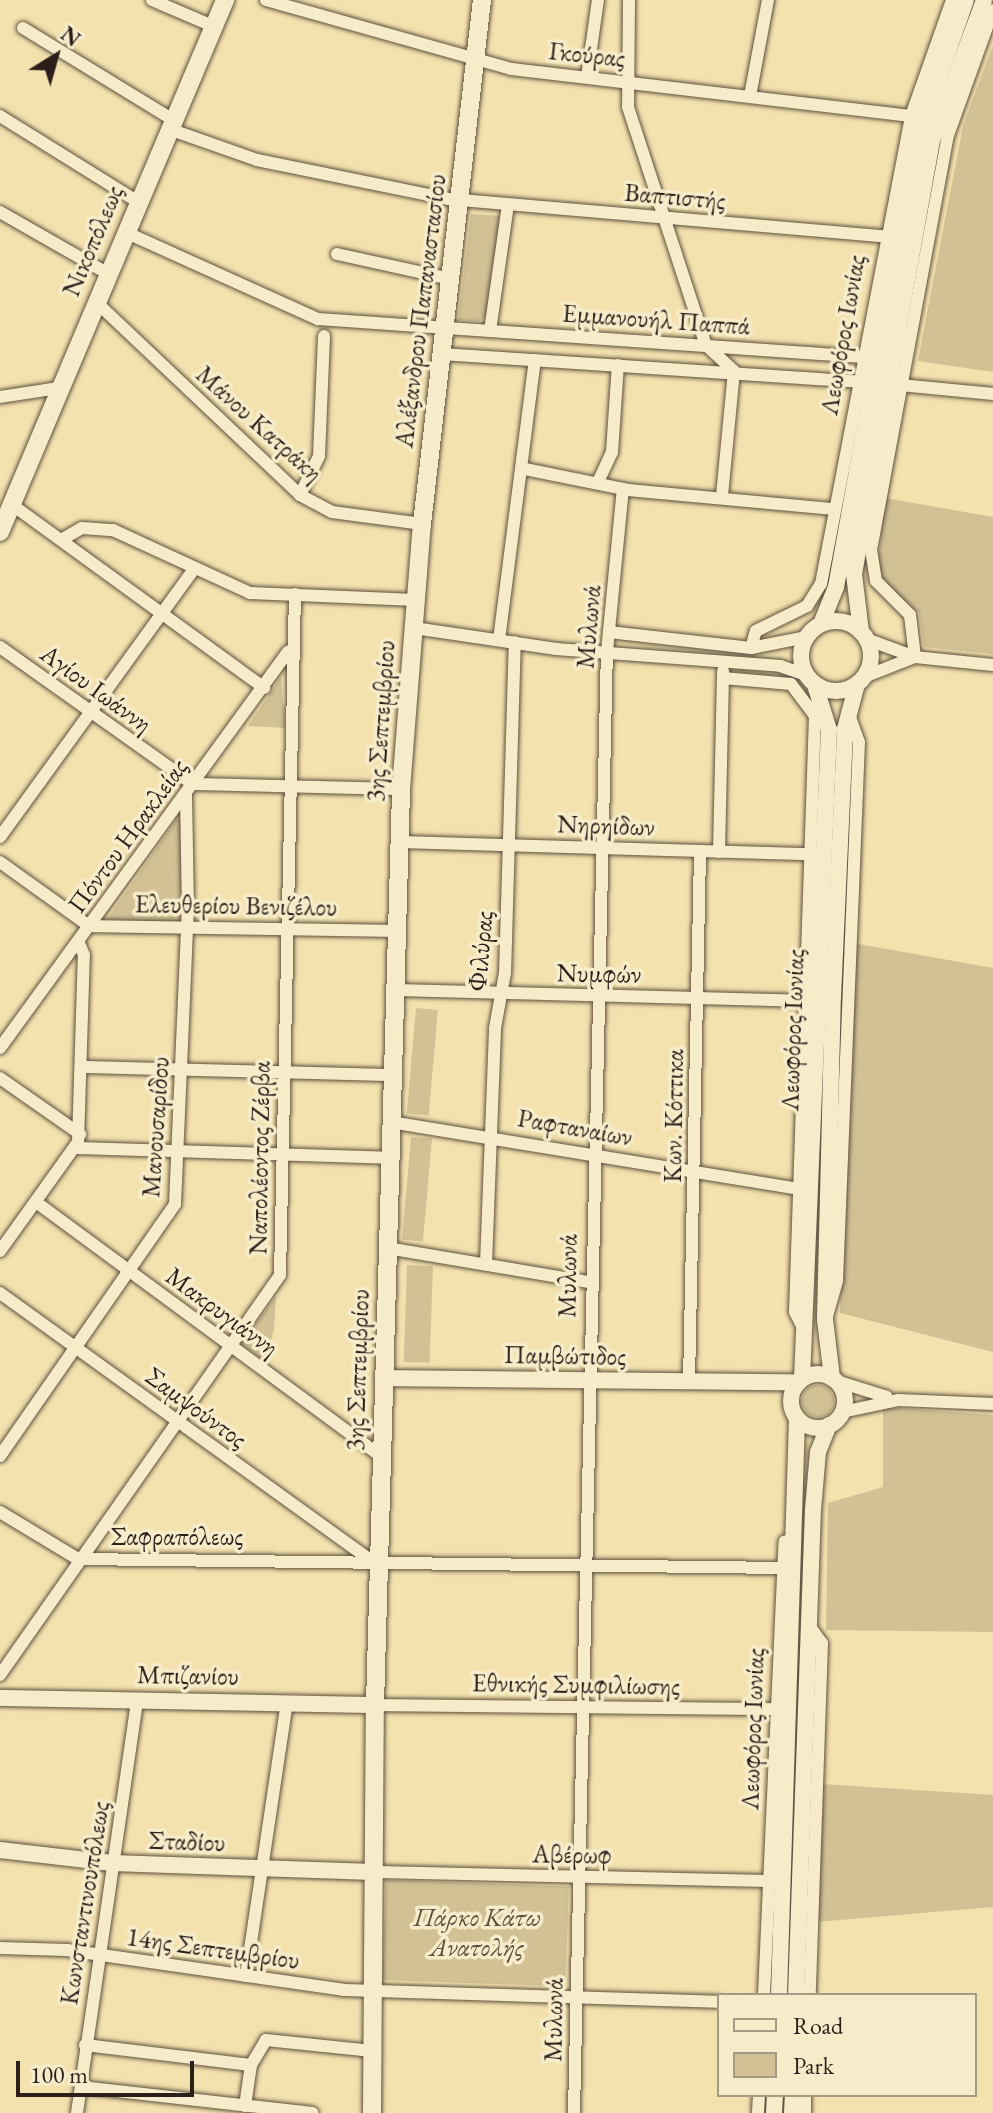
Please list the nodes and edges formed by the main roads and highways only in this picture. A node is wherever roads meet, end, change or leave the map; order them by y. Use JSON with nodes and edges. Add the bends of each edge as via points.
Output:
{"nodes":[{"id":1,"x":225,"y":0,"type":"edge"},
{"id":2,"x":482,"y":0,"type":"edge"},
{"id":3,"x":0,"y":532,"type":"edge"},
{"id":4,"x":414,"y":628,"type":"joint"},
{"id":5,"x":372,"y":2113,"type":"edge"}],
"edges":[{"from":1,"to":3,"type":"main road","name":"Νικοπόλεως"},
{"from":2,"to":4,"type":"main road","name":"Αλέξανδρου Παπαναστασίου"},
{"from":4,"to":5,"type":"main road","name":"3ης Σεπτεμβρίου","via":[[401,789],[382,1457],[373,1558]]}]}
